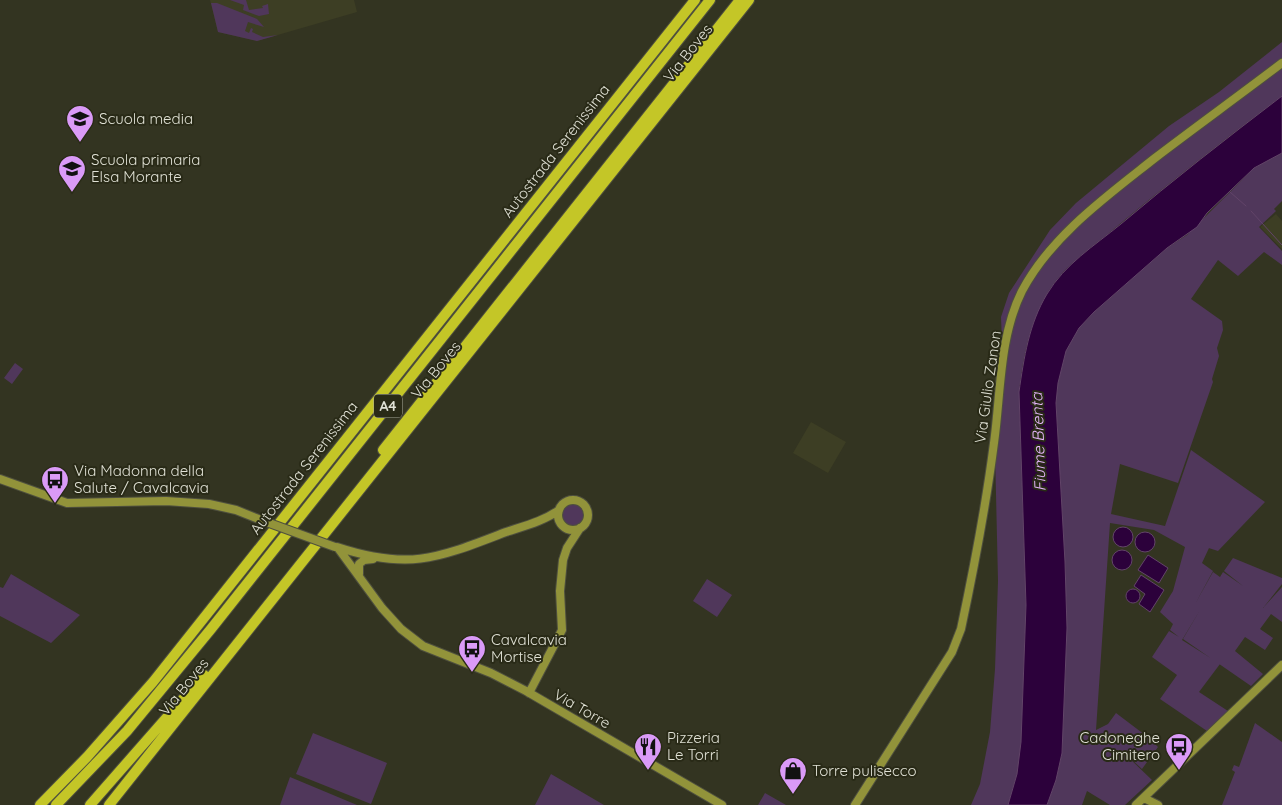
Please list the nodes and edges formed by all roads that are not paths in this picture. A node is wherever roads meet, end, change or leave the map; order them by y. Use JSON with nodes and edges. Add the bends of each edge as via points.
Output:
{"nodes":[{"id":1,"x":695,"y":0,"type":"edge"},
{"id":2,"x":710,"y":0,"type":"edge"},
{"id":3,"x":740,"y":0,"type":"edge"},
{"id":4,"x":749,"y":0,"type":"edge"},
{"id":5,"x":1282,"y":63,"type":"edge"},
{"id":6,"x":0,"y":479,"type":"edge"},
{"id":7,"x":559,"y":510,"type":"junction"},
{"id":8,"x":580,"y":528,"type":"junction"},
{"id":9,"x":316,"y":534,"type":"dead end"},
{"id":10,"x":309,"y":543,"type":"dead end"},
{"id":11,"x":337,"y":547,"type":"junction"},
{"id":12,"x":377,"y":558,"type":"junction"},
{"id":13,"x":360,"y":576,"type":"junction"},
{"id":14,"x":1282,"y":665,"type":"edge"},
{"id":15,"x":529,"y":693,"type":"junction"},
{"id":16,"x":1151,"y":802,"type":"edge"},
{"id":17,"x":40,"y":805,"type":"edge"},
{"id":18,"x":56,"y":805,"type":"edge"},
{"id":19,"x":90,"y":805,"type":"edge"},
{"id":20,"x":109,"y":805,"type":"edge"},
{"id":21,"x":722,"y":805,"type":"edge"},
{"id":22,"x":855,"y":805,"type":"edge"},
{"id":23,"x":1136,"y":805,"type":"edge"}],
"edges":[{"from":1,"to":17,"type":"highway","name":"Autostrada Serenissima","number":"A4","via":[[153,682]]},
{"from":2,"to":18,"type":"highway","name":"Autostrada Serenissima","number":"A4","via":[[211,629],[126,731]]},
{"from":3,"to":9,"type":"highway","name":"Via Boves"},
{"from":4,"to":20,"type":"highway","name":"Via Boves"},
{"from":5,"to":22,"type":"street","name":"Via Giulio Zanon","via":[[1093,208],[1046,255],[1022,292],[1008,333],[998,392],[993,455],[961,629],[952,652]]},
{"from":6,"to":11,"type":"street","bridge":true,"via":[[62,502],[209,504],[236,510]]},
{"from":7,"to":8,"type":"street","via":[[559,519],[564,526],[572,530]]},
{"from":7,"to":8,"type":"street","via":[[567,501],[582,503],[588,514]]},
{"from":7,"to":12,"type":"street","via":[[435,558],[410,561]]},
{"from":8,"to":15,"type":"street","via":[[563,560],[560,591],[562,630]]},
{"from":10,"to":19,"type":"highway","name":"Via Boves","via":[[185,697]]},
{"from":11,"to":12,"type":"street"},
{"from":11,"to":13,"type":"street"},
{"from":12,"to":13,"type":"street","via":[[359,564]]},
{"from":13,"to":15,"type":"street","name":"Via Torre","via":[[382,608],[423,646],[491,673]]},
{"from":14,"to":16,"type":"street","via":[[1154,789]]},
{"from":15,"to":21,"type":"street","name":"Via Torre"},
{"from":16,"to":23,"type":"street"}]}
